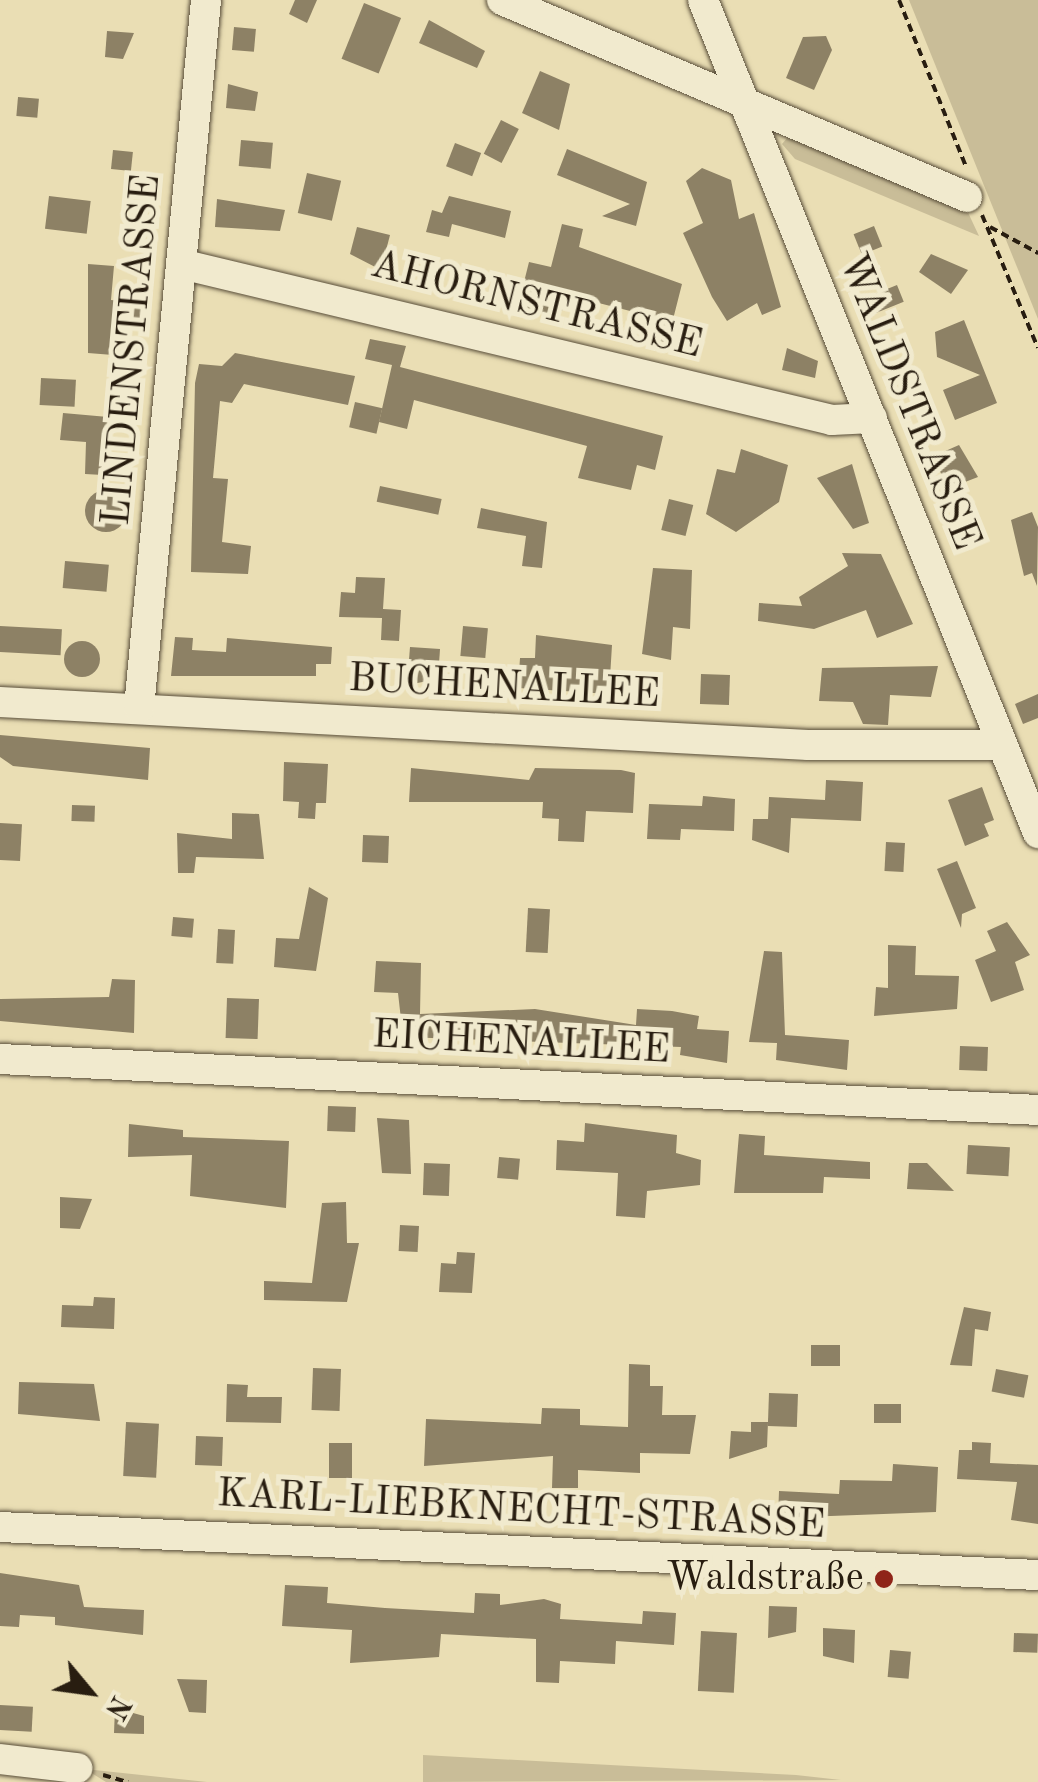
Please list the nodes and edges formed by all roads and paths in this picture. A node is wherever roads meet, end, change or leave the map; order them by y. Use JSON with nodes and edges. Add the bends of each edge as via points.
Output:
{"nodes":[{"id":1,"x":206,"y":0,"type":"edge"},
{"id":2,"x":502,"y":0,"type":"edge"},
{"id":3,"x":704,"y":0,"type":"edge"},
{"id":4,"x":899,"y":0,"type":"edge"},
{"id":5,"x":745,"y":104,"type":"junction"},
{"id":6,"x":967,"y":197,"type":"joint"},
{"id":7,"x":1038,"y":253,"type":"edge"},
{"id":8,"x":181,"y":264,"type":"junction"},
{"id":9,"x":1038,"y":348,"type":"edge"},
{"id":10,"x":872,"y":418,"type":"junction"},
{"id":11,"x":0,"y":702,"type":"edge"},
{"id":12,"x":139,"y":708,"type":"junction"},
{"id":13,"x":1002,"y":745,"type":"junction"},
{"id":14,"x":1038,"y":834,"type":"edge"},
{"id":15,"x":0,"y":1059,"type":"edge"},
{"id":16,"x":1038,"y":1110,"type":"edge"},
{"id":17,"x":0,"y":1527,"type":"edge"},
{"id":18,"x":1038,"y":1576,"type":"edge"},
{"id":19,"x":0,"y":1759,"type":"edge"},
{"id":20,"x":77,"y":1768,"type":"dead end"}],
"edges":[{"from":1,"to":8,"type":"street","name":"LINDENSTRASSE"},
{"from":2,"to":5,"type":"street"},
{"from":3,"to":5,"type":"street","name":"WALDSTRASSE"},
{"from":4,"to":6,"type":"path","via":[[965,163]]},
{"from":5,"to":6,"type":"street"},
{"from":5,"to":10,"type":"street","name":"WALDSTRASSE"},
{"from":7,"to":9,"type":"path","via":[[986,225]]},
{"from":8,"to":10,"type":"street","name":"AHORNSTRASSE","via":[[832,420]]},
{"from":8,"to":12,"type":"street","name":"LINDENSTRASSE"},
{"from":10,"to":13,"type":"street","name":"WALDSTRASSE"},
{"from":11,"to":12,"type":"street","name":"BUCHENALLEE"},
{"from":12,"to":13,"type":"street","name":"BUCHENALLEE","via":[[808,744]]},
{"from":13,"to":14,"type":"street","name":"WALDSTRASSE"},
{"from":15,"to":16,"type":"street","name":"EICHENALLEE"},
{"from":17,"to":18,"type":"street","name":"KARL-LIEBKNECHT-STRASSE"},
{"from":19,"to":20,"type":"street"}]}
